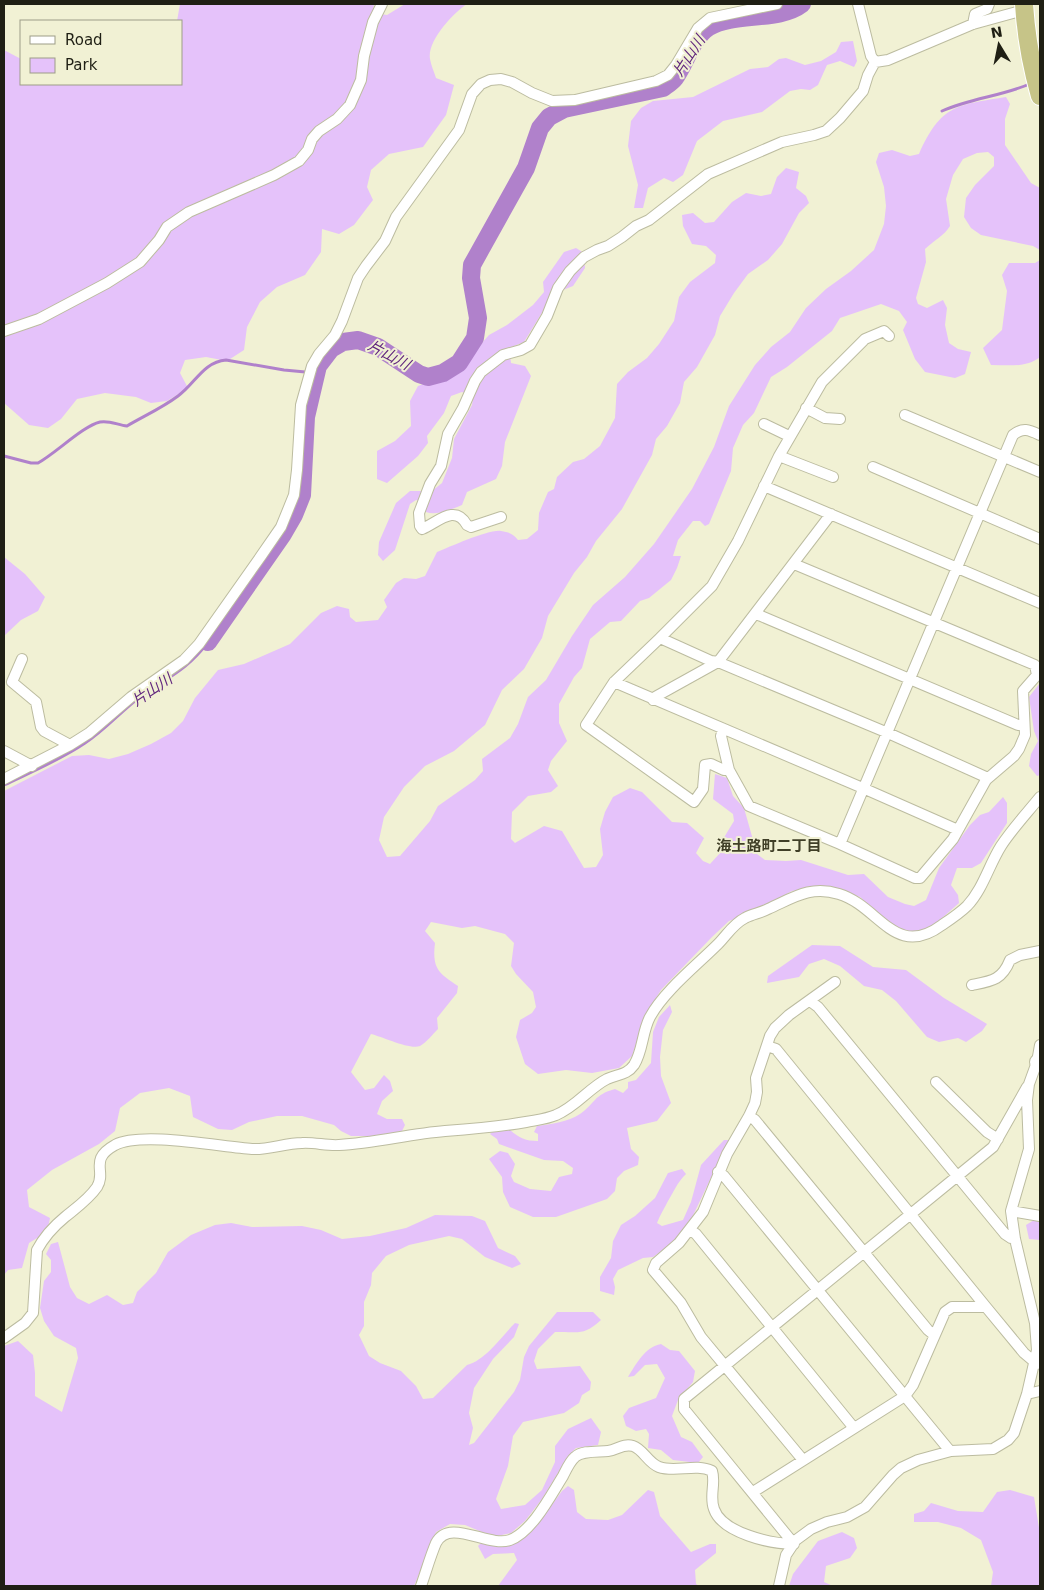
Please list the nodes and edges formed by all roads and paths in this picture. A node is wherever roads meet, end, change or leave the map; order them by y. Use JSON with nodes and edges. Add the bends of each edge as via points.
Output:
{"nodes":[{"id":1,"x":382,"y":4,"type":"edge"},
{"id":2,"x":777,"y":4,"type":"edge"},
{"id":3,"x":858,"y":4,"type":"edge"},
{"id":4,"x":989,"y":4,"type":"edge"},
{"id":5,"x":1024,"y":7,"type":"edge"},
{"id":6,"x":973,"y":24,"type":"junction"},
{"id":7,"x":875,"y":62,"type":"junction"},
{"id":8,"x":1040,"y":96,"type":"edge"},
{"id":9,"x":4,"y":331,"type":"edge"},
{"id":10,"x":889,"y":336,"type":"dead end"},
{"id":11,"x":806,"y":408,"type":"junction"},
{"id":12,"x":905,"y":415,"type":"dead end"},
{"id":13,"x":840,"y":419,"type":"dead end"},
{"id":14,"x":764,"y":424,"type":"dead end"},
{"id":15,"x":1040,"y":435,"type":"edge"},
{"id":16,"x":790,"y":436,"type":"junction"},
{"id":17,"x":779,"y":456,"type":"junction"},
{"id":18,"x":1005,"y":457,"type":"junction"},
{"id":19,"x":874,"y":466,"type":"dead end"},
{"id":20,"x":1040,"y":472,"type":"edge"},
{"id":21,"x":833,"y":477,"type":"dead end"},
{"id":22,"x":764,"y":486,"type":"junction"},
{"id":23,"x":981,"y":513,"type":"junction"},
{"id":24,"x":831,"y":514,"type":"junction"},
{"id":25,"x":501,"y":517,"type":"dead end"},
{"id":26,"x":1040,"y":539,"type":"edge"},
{"id":27,"x":794,"y":564,"type":"junction"},
{"id":28,"x":958,"y":568,"type":"junction"},
{"id":29,"x":1040,"y":603,"type":"edge"},
{"id":30,"x":756,"y":612,"type":"junction"},
{"id":31,"x":935,"y":623,"type":"junction"},
{"id":32,"x":660,"y":638,"type":"junction"},
{"id":33,"x":22,"y":659,"type":"dead end"},
{"id":34,"x":718,"y":662,"type":"junction"},
{"id":35,"x":912,"y":679,"type":"junction"},
{"id":36,"x":614,"y":682,"type":"junction"},
{"id":37,"x":653,"y":700,"type":"junction"},
{"id":38,"x":1024,"y":725,"type":"junction"},
{"id":39,"x":723,"y":730,"type":"junction"},
{"id":40,"x":888,"y":733,"type":"junction"},
{"id":41,"x":70,"y":745,"type":"junction"},
{"id":42,"x":4,"y":751,"type":"edge"},
{"id":43,"x":32,"y":766,"type":"junction"},
{"id":44,"x":729,"y":770,"type":"junction"},
{"id":45,"x":988,"y":778,"type":"junction"},
{"id":46,"x":4,"y":779,"type":"edge"},
{"id":47,"x":865,"y":789,"type":"junction"},
{"id":48,"x":1040,"y":797,"type":"edge"},
{"id":49,"x":958,"y":830,"type":"junction"},
{"id":50,"x":840,"y":844,"type":"junction"},
{"id":51,"x":1040,"y":951,"type":"edge"},
{"id":52,"x":835,"y":982,"type":"dead end"},
{"id":53,"x":972,"y":985,"type":"dead end"},
{"id":54,"x":810,"y":1001,"type":"junction"},
{"id":55,"x":1040,"y":1045,"type":"edge"},
{"id":56,"x":768,"y":1046,"type":"junction"},
{"id":57,"x":1039,"y":1061,"type":"edge"},
{"id":58,"x":936,"y":1082,"type":"dead end"},
{"id":59,"x":1029,"y":1084,"type":"junction"},
{"id":60,"x":749,"y":1116,"type":"junction"},
{"id":61,"x":998,"y":1139,"type":"junction"},
{"id":62,"x":718,"y":1172,"type":"junction"},
{"id":63,"x":956,"y":1176,"type":"junction"},
{"id":64,"x":1011,"y":1211,"type":"junction"},
{"id":65,"x":910,"y":1214,"type":"junction"},
{"id":66,"x":1040,"y":1216,"type":"edge"},
{"id":67,"x":690,"y":1230,"type":"junction"},
{"id":68,"x":1015,"y":1239,"type":"junction"},
{"id":69,"x":864,"y":1252,"type":"junction"},
{"id":70,"x":817,"y":1289,"type":"junction"},
{"id":71,"x":986,"y":1307,"type":"junction"},
{"id":72,"x":1037,"y":1323,"type":"edge"},
{"id":73,"x":771,"y":1327,"type":"junction"},
{"id":74,"x":934,"y":1335,"type":"junction"},
{"id":75,"x":4,"y":1338,"type":"edge"},
{"id":76,"x":1038,"y":1364,"type":"edge"},
{"id":77,"x":724,"y":1366,"type":"junction"},
{"id":78,"x":1040,"y":1391,"type":"edge"},
{"id":79,"x":1027,"y":1394,"type":"junction"},
{"id":80,"x":906,"y":1396,"type":"junction"},
{"id":81,"x":854,"y":1428,"type":"junction"},
{"id":82,"x":950,"y":1451,"type":"junction"},
{"id":83,"x":803,"y":1460,"type":"junction"},
{"id":84,"x":753,"y":1492,"type":"junction"},
{"id":85,"x":794,"y":1544,"type":"junction"},
{"id":86,"x":421,"y":1586,"type":"edge"},
{"id":87,"x":779,"y":1586,"type":"edge"}],
"edges":[{"from":1,"to":9,"type":"street","via":[[373,22],[361,80],[350,105],[312,139],[299,161],[189,212],[166,228],[140,262],[107,284],[39,319]]},
{"from":2,"to":41,"type":"street","via":[[710,18],[698,28],[668,75],[656,81],[562,102],[552,101],[512,82],[496,80],[481,84],[472,94],[460,130],[396,217],[385,241],[358,278],[342,322],[312,366],[301,404],[294,495],[281,527],[199,644],[184,660],[131,696],[89,733]]},
{"from":3,"to":7,"type":"street"},
{"from":4,"to":6,"type":"street","via":[[987,9],[975,14]]},
{"from":5,"to":6,"type":"street"},
{"from":5,"to":8,"type":"highway","via":[[1027,43]]},
{"from":6,"to":7,"type":"street","via":[[888,60]]},
{"from":7,"to":25,"type":"street","via":[[863,91],[826,130],[782,142],[708,174],[649,220],[584,257],[558,288],[530,345],[503,355],[481,372],[448,434],[442,466],[430,484],[419,519],[422,529],[452,515],[458,515],[471,526]]},
{"from":10,"to":11,"type":"street","via":[[884,331],[865,339],[822,382]]},
{"from":11,"to":13,"type":"street","via":[[825,418]]},
{"from":11,"to":16,"type":"street"},
{"from":12,"to":18,"type":"street"},
{"from":14,"to":16,"type":"street"},
{"from":15,"to":18,"type":"street","via":[[1026,429],[1019,430],[1013,435]]},
{"from":16,"to":17,"type":"street"},
{"from":17,"to":21,"type":"street"},
{"from":17,"to":22,"type":"street"},
{"from":18,"to":20,"type":"street"},
{"from":18,"to":23,"type":"street"},
{"from":19,"to":23,"type":"street"},
{"from":22,"to":24,"type":"street"},
{"from":22,"to":32,"type":"street","via":[[712,586]]},
{"from":23,"to":26,"type":"street"},
{"from":23,"to":28,"type":"street"},
{"from":24,"to":27,"type":"street"},
{"from":24,"to":28,"type":"street"},
{"from":27,"to":30,"type":"street"},
{"from":27,"to":31,"type":"street"},
{"from":28,"to":29,"type":"street"},
{"from":28,"to":31,"type":"street"},
{"from":30,"to":34,"type":"street"},
{"from":30,"to":35,"type":"street"},
{"from":31,"to":35,"type":"street"},
{"from":31,"to":38,"type":"street","via":[[1035,665],[1037,675],[1023,691]]},
{"from":32,"to":34,"type":"street"},
{"from":32,"to":36,"type":"street"},
{"from":33,"to":41,"type":"street","via":[[12,682],[36,702],[44,731]]},
{"from":34,"to":37,"type":"street"},
{"from":34,"to":40,"type":"street"},
{"from":35,"to":38,"type":"street"},
{"from":35,"to":40,"type":"street"},
{"from":36,"to":37,"type":"street"},
{"from":36,"to":44,"type":"street","via":[[586,725],[694,802],[703,789],[705,765]]},
{"from":37,"to":39,"type":"street"},
{"from":38,"to":45,"type":"street","via":[[1025,735],[1019,749]]},
{"from":39,"to":44,"type":"street"},
{"from":39,"to":47,"type":"street"},
{"from":40,"to":45,"type":"street"},
{"from":40,"to":47,"type":"street"},
{"from":41,"to":43,"type":"street"},
{"from":42,"to":43,"type":"street"},
{"from":43,"to":46,"type":"street"},
{"from":44,"to":50,"type":"street","via":[[749,806]]},
{"from":45,"to":49,"type":"street"},
{"from":47,"to":49,"type":"street"},
{"from":47,"to":50,"type":"street"},
{"from":48,"to":75,"type":"street","via":[[1000,847],[966,908],[928,934],[908,937],[894,931],[849,898],[824,891],[798,894],[766,911],[744,918],[657,1007],[646,1026],[632,1068],[604,1081],[559,1114],[505,1126],[420,1133],[335,1146],[296,1143],[255,1150],[137,1140],[115,1145],[99,1161],[98,1186],[39,1245],[33,1313]]},
{"from":49,"to":50,"type":"street","via":[[920,878]]},
{"from":51,"to":53,"type":"street","via":[[1020,955],[1010,960],[1006,971],[996,978]]},
{"from":52,"to":54,"type":"street"},
{"from":54,"to":56,"type":"street","via":[[775,1028]]},
{"from":54,"to":63,"type":"street"},
{"from":55,"to":57,"type":"street"},
{"from":56,"to":60,"type":"street","via":[[756,1078],[757,1092]]},
{"from":56,"to":65,"type":"street","via":[[776,1049]]},
{"from":57,"to":59,"type":"street"},
{"from":58,"to":61,"type":"street"},
{"from":59,"to":61,"type":"street"},
{"from":59,"to":64,"type":"street","via":[[1029,1149]]},
{"from":60,"to":62,"type":"street"},
{"from":60,"to":69,"type":"street","via":[[756,1120]]},
{"from":61,"to":63,"type":"street","via":[[993,1147]]},
{"from":62,"to":67,"type":"street","via":[[703,1212]]},
{"from":62,"to":70,"type":"street"},
{"from":63,"to":65,"type":"street"},
{"from":63,"to":68,"type":"street","via":[[1005,1234]]},
{"from":64,"to":66,"type":"street"},
{"from":64,"to":68,"type":"street"},
{"from":65,"to":69,"type":"street"},
{"from":65,"to":71,"type":"street"},
{"from":67,"to":73,"type":"street"},
{"from":67,"to":77,"type":"street","via":[[671,1252],[656,1262],[654,1270],[682,1303],[701,1337]]},
{"from":68,"to":72,"type":"street"},
{"from":69,"to":70,"type":"street"},
{"from":69,"to":74,"type":"street"},
{"from":70,"to":73,"type":"street"},
{"from":70,"to":80,"type":"street"},
{"from":71,"to":74,"type":"street","via":[[952,1307],[945,1312]]},
{"from":71,"to":76,"type":"street","via":[[1024,1353]]},
{"from":72,"to":76,"type":"street"},
{"from":73,"to":77,"type":"street"},
{"from":73,"to":81,"type":"street"},
{"from":74,"to":80,"type":"street"},
{"from":76,"to":79,"type":"street"},
{"from":77,"to":83,"type":"street"},
{"from":77,"to":84,"type":"street","via":[[684,1399],[684,1409]]},
{"from":78,"to":79,"type":"street"},
{"from":79,"to":82,"type":"street","via":[[1018,1425],[1008,1440],[993,1449]]},
{"from":80,"to":81,"type":"street"},
{"from":80,"to":82,"type":"street"},
{"from":81,"to":83,"type":"street"},
{"from":82,"to":85,"type":"street","via":[[900,1468],[865,1506],[811,1529]]},
{"from":83,"to":84,"type":"street"},
{"from":84,"to":85,"type":"street"},
{"from":85,"to":86,"type":"street","via":[[749,1536],[718,1517],[711,1497],[712,1471],[659,1466],[636,1446],[627,1444],[574,1457],[540,1512],[511,1540],[490,1541],[465,1533],[445,1534],[437,1541]]},
{"from":85,"to":87,"type":"street","via":[[786,1555]]}]}
